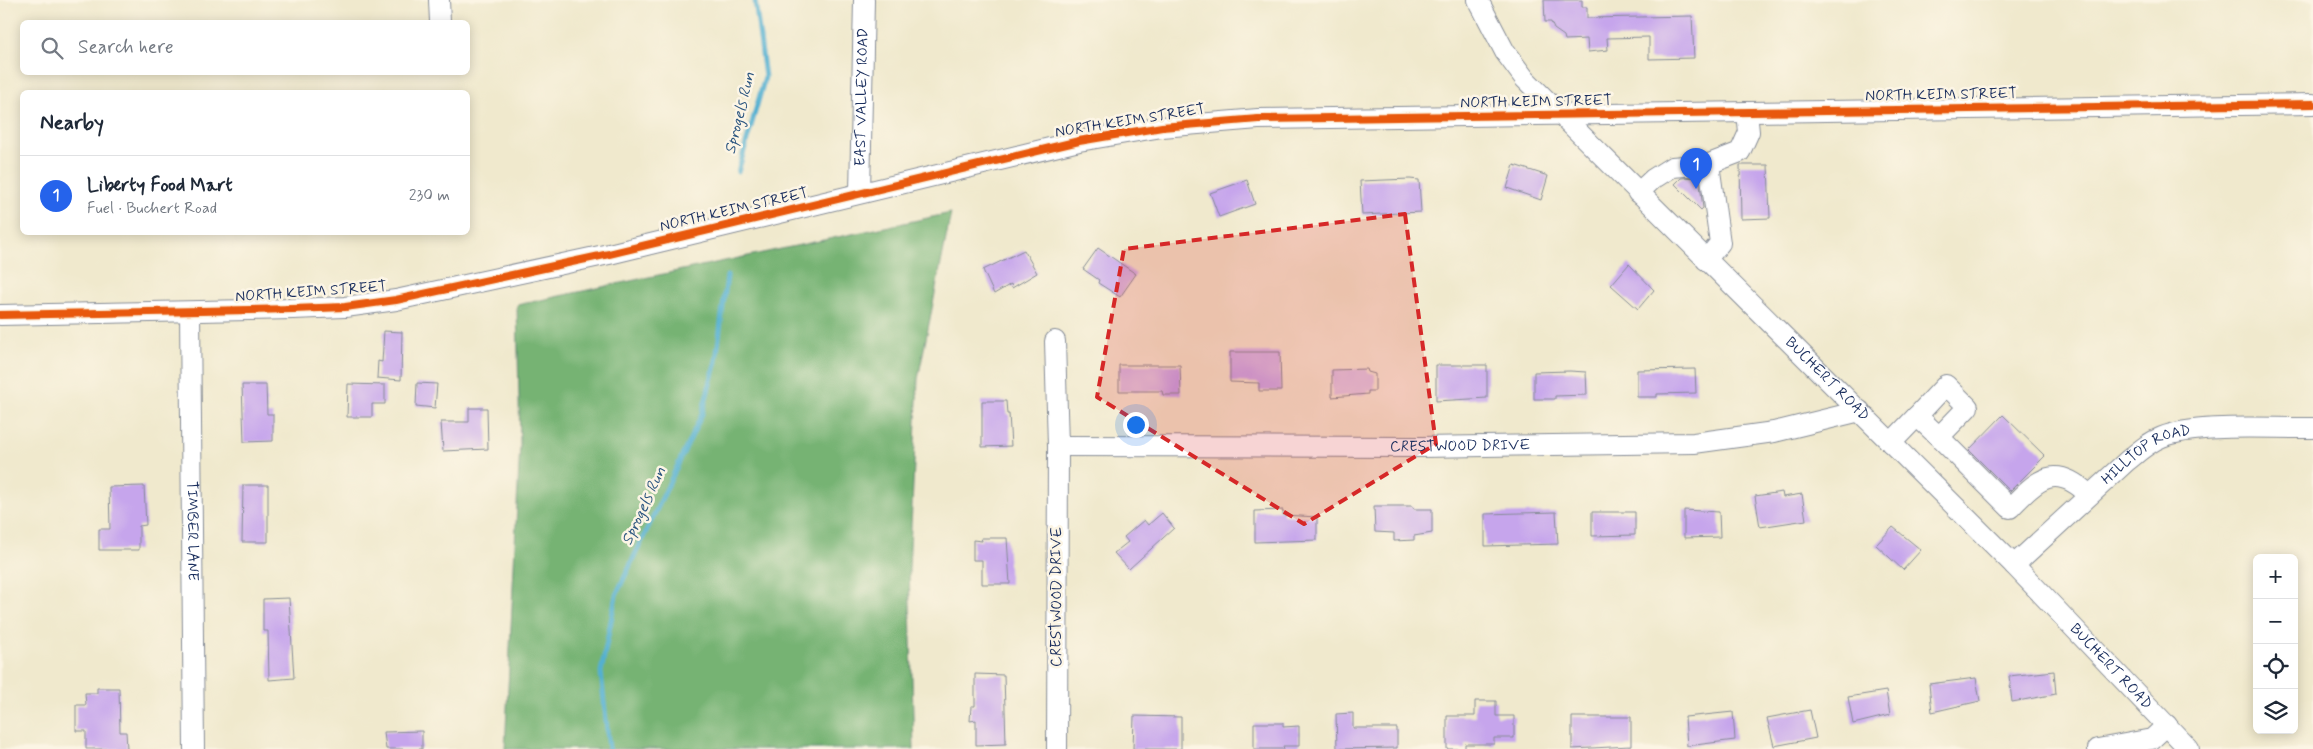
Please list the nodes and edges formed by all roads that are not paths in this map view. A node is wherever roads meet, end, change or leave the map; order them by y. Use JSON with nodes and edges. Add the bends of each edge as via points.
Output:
{"nodes":[{"id":1,"x":439,"y":0,"type":"edge"},
{"id":2,"x":864,"y":0,"type":"edge"},
{"id":3,"x":1478,"y":0,"type":"edge"},
{"id":4,"x":440,"y":20,"type":"edge"},
{"id":5,"x":2313,"y":104,"type":"edge"},
{"id":6,"x":1747,"y":112,"type":"junction"},
{"id":7,"x":1560,"y":115,"type":"junction"},
{"id":8,"x":1709,"y":164,"type":"junction"},
{"id":9,"x":860,"y":193,"type":"junction"},
{"id":10,"x":1638,"y":193,"type":"junction"},
{"id":11,"x":1706,"y":260,"type":"junction"},
{"id":12,"x":190,"y":312,"type":"junction"},
{"id":13,"x":0,"y":316,"type":"edge"},
{"id":14,"x":1056,"y":341,"type":"dead end"},
{"id":15,"x":1860,"y":411,"type":"junction"},
{"id":16,"x":1917,"y":416,"type":"junction"},
{"id":17,"x":2313,"y":428,"type":"edge"},
{"id":18,"x":1939,"y":437,"type":"junction"},
{"id":19,"x":1891,"y":443,"type":"junction"},
{"id":20,"x":1058,"y":446,"type":"junction"},
{"id":21,"x":2090,"y":495,"type":"junction"},
{"id":22,"x":2014,"y":565,"type":"junction"},
{"id":23,"x":2167,"y":725,"type":"junction"},
{"id":24,"x":194,"y":749,"type":"edge"},
{"id":25,"x":1057,"y":749,"type":"edge"},
{"id":26,"x":2098,"y":749,"type":"edge"},
{"id":27,"x":2189,"y":749,"type":"edge"}],
"edges":[{"from":1,"to":4,"type":"street"},
{"from":2,"to":9,"type":"street","name":"EAST VALLEY ROAD"},
{"from":3,"to":7,"type":"street","name":"BUCHERT ROAD","via":[[1505,52],[1525,79]]},
{"from":5,"to":6,"type":"street","name":"NORTH KEIM STREET"},
{"from":6,"to":7,"type":"street","name":"NORTH KEIM STREET"},
{"from":6,"to":8,"type":"street","via":[[1749,132],[1740,152]]},
{"from":7,"to":9,"type":"street","name":"NORTH KEIM STREET","via":[[1209,122],[1079,141]]},
{"from":7,"to":10,"type":"street","name":"BUCHERT ROAD"},
{"from":8,"to":10,"type":"street","via":[[1672,167]]},
{"from":8,"to":11,"type":"street","via":[[1720,243]]},
{"from":9,"to":12,"type":"street","name":"NORTH KEIM STREET","via":[[424,296],[344,307]]},
{"from":10,"to":11,"type":"street","name":"BUCHERT ROAD"},
{"from":11,"to":15,"type":"street","name":"BUCHERT ROAD"},
{"from":12,"to":13,"type":"street","name":"NORTH KEIM STREET"},
{"from":12,"to":24,"type":"street","name":"TIMBER LANE"},
{"from":14,"to":20,"type":"street","name":"CRESTWOOD DRIVE"},
{"from":15,"to":19,"type":"street","name":"BUCHERT ROAD"},
{"from":15,"to":20,"type":"street","name":"CRESTWOOD DRIVE","via":[[1774,432],[1694,443],[1421,447]]},
{"from":16,"to":18,"type":"street"},
{"from":16,"to":18,"type":"street","via":[[1946,385],[1968,407]]},
{"from":16,"to":19,"type":"street"},
{"from":17,"to":21,"type":"street","name":"HILLTOP ROAD","via":[[2196,430],[2162,437],[2142,448]]},
{"from":18,"to":21,"type":"street","via":[[2010,508],[2047,477],[2066,477]]},
{"from":19,"to":22,"type":"street","name":"BUCHERT ROAD"},
{"from":20,"to":25,"type":"street","name":"CRESTWOOD DRIVE"},
{"from":21,"to":22,"type":"street","name":"HILLTOP ROAD"},
{"from":22,"to":23,"type":"street","name":"BUCHERT ROAD"},
{"from":23,"to":26,"type":"street","via":[[2152,739]]},
{"from":23,"to":27,"type":"street","name":"BUCHERT ROAD"}]}
